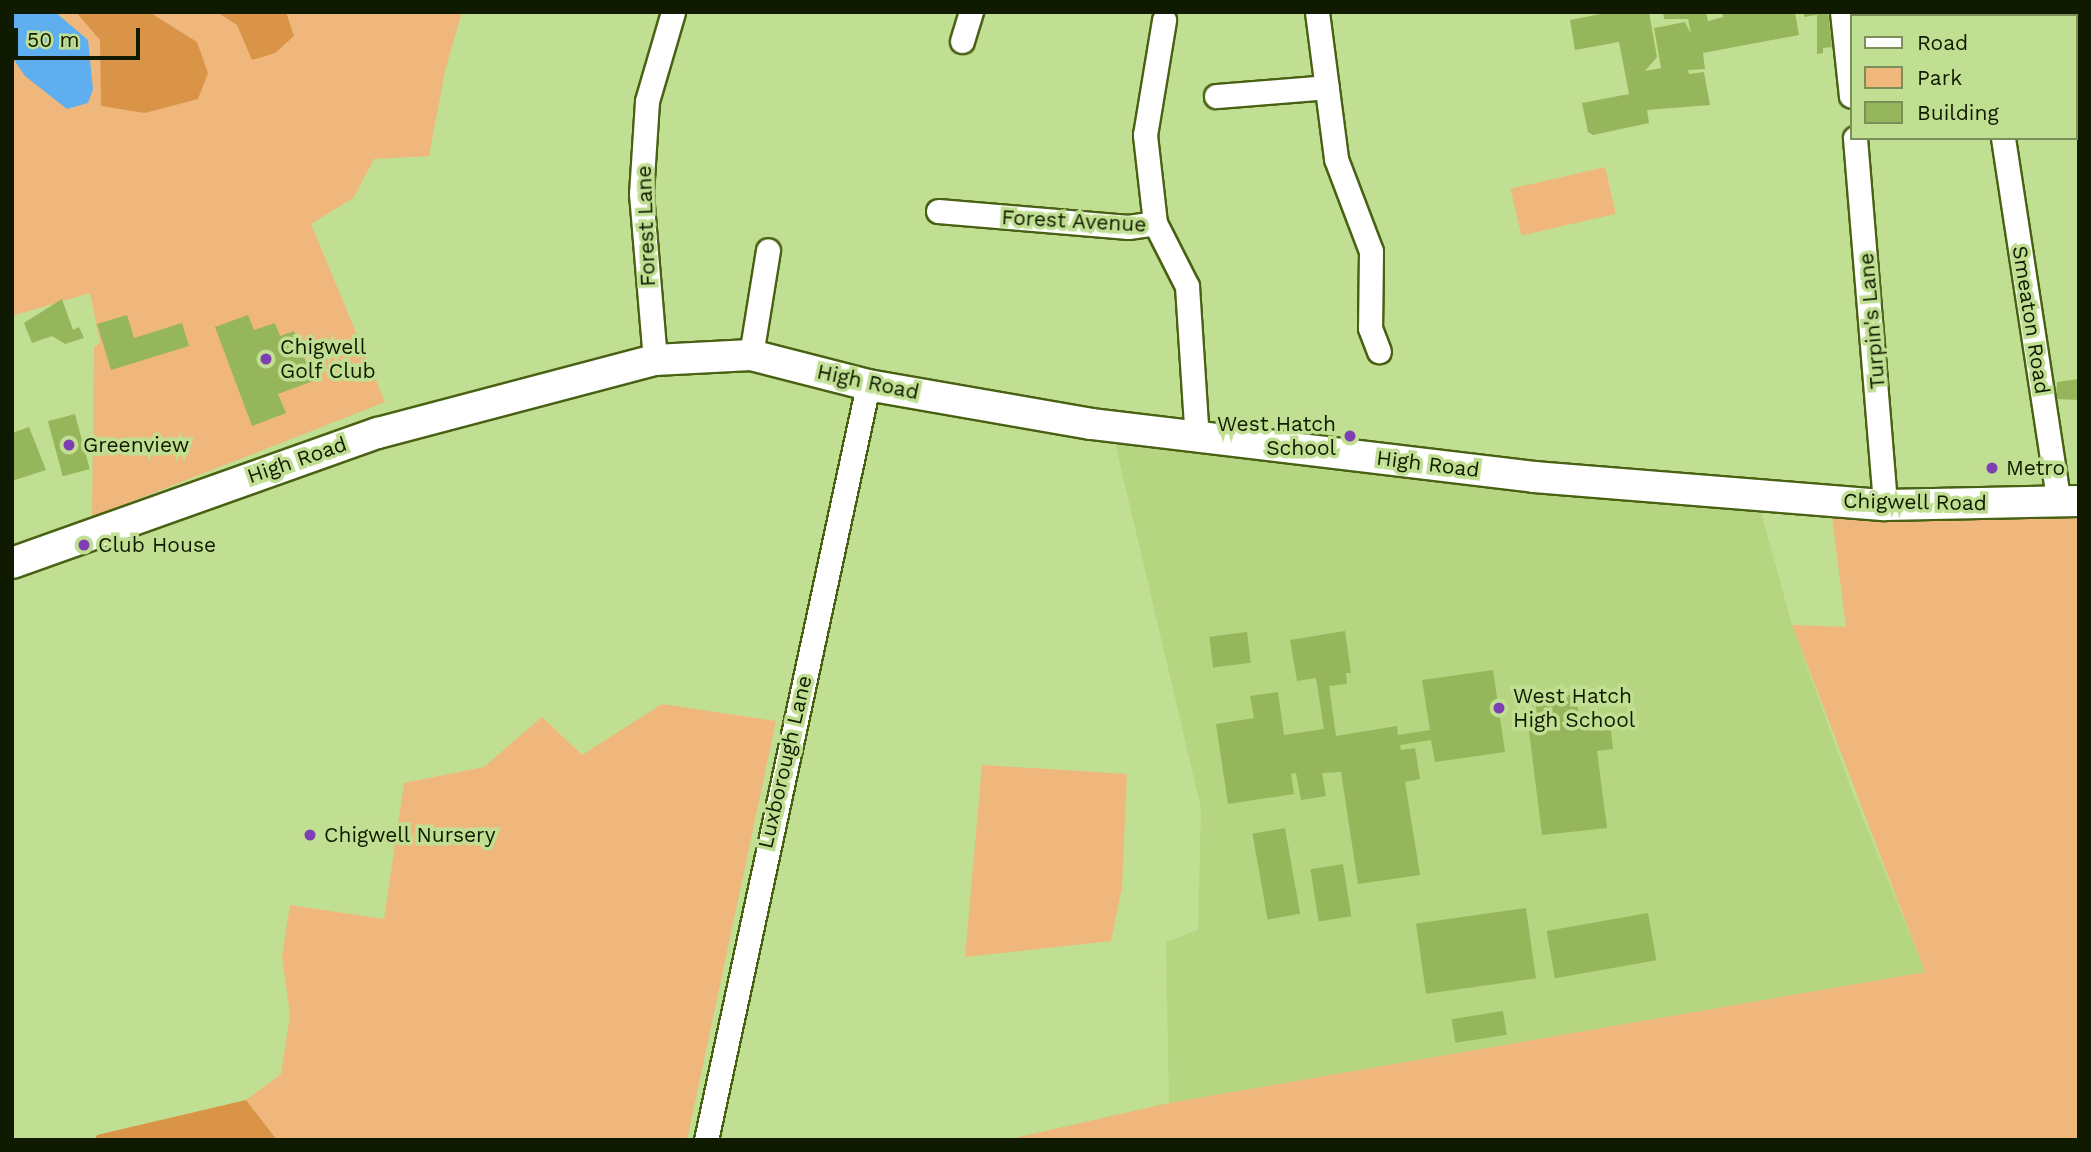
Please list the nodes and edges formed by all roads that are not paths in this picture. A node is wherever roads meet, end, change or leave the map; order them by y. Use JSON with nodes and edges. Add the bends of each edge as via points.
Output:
{"nodes":[{"id":1,"x":673,"y":12,"type":"edge"},
{"id":2,"x":971,"y":12,"type":"edge"},
{"id":3,"x":1317,"y":12,"type":"edge"},
{"id":4,"x":1842,"y":12,"type":"edge"},
{"id":5,"x":1167,"y":15,"type":"edge"},
{"id":6,"x":962,"y":41,"type":"dead end"},
{"id":7,"x":1850,"y":60,"type":"edge"},
{"id":8,"x":1327,"y":87,"type":"junction"},
{"id":9,"x":1216,"y":96,"type":"dead end"},
{"id":10,"x":1855,"y":140,"type":"edge"},
{"id":11,"x":2003,"y":140,"type":"edge"},
{"id":12,"x":938,"y":211,"type":"dead end"},
{"id":13,"x":1155,"y":223,"type":"junction"},
{"id":14,"x":768,"y":250,"type":"dead end"},
{"id":15,"x":1379,"y":351,"type":"dead end"},
{"id":16,"x":751,"y":355,"type":"junction"},
{"id":17,"x":655,"y":360,"type":"junction"},
{"id":18,"x":868,"y":385,"type":"junction"},
{"id":19,"x":1197,"y":439,"type":"junction"},
{"id":20,"x":1751,"y":497,"type":"joint"},
{"id":21,"x":2069,"y":502,"type":"edge"},
{"id":22,"x":1885,"y":505,"type":"junction"},
{"id":23,"x":12,"y":563,"type":"edge"},
{"id":24,"x":706,"y":1140,"type":"edge"}],
"edges":[{"from":1,"to":17,"type":"street","name":"Forest Lane","via":[[647,100],[641,194]]},
{"from":2,"to":6,"type":"street"},
{"from":3,"to":8,"type":"street"},
{"from":4,"to":7,"type":"street"},
{"from":5,"to":13,"type":"street","via":[[1145,135]]},
{"from":8,"to":9,"type":"street"},
{"from":8,"to":15,"type":"street","via":[[1336,159],[1371,251],[1370,328]]},
{"from":10,"to":22,"type":"street","name":"Turpin's Lane"},
{"from":11,"to":21,"type":"street","name":"Smeaton Road"},
{"from":12,"to":13,"type":"street","name":"Forest Avenue","via":[[1128,227]]},
{"from":13,"to":19,"type":"street","name":"Forest Avenue","via":[[1186,286]]},
{"from":14,"to":16,"type":"street"},
{"from":16,"to":17,"type":"main road","name":"High Road"},
{"from":16,"to":18,"type":"main road","name":"High Road"},
{"from":17,"to":23,"type":"main road","name":"High Road","via":[[378,433]]},
{"from":18,"to":19,"type":"main road","name":"High Road"},
{"from":18,"to":24,"type":"street","name":"Luxborough Lane"},
{"from":19,"to":20,"type":"main road","name":"High Road"},
{"from":20,"to":22,"type":"main road","name":"Chigwell Road"},
{"from":21,"to":22,"type":"main road","name":"Chigwell Road"}]}
